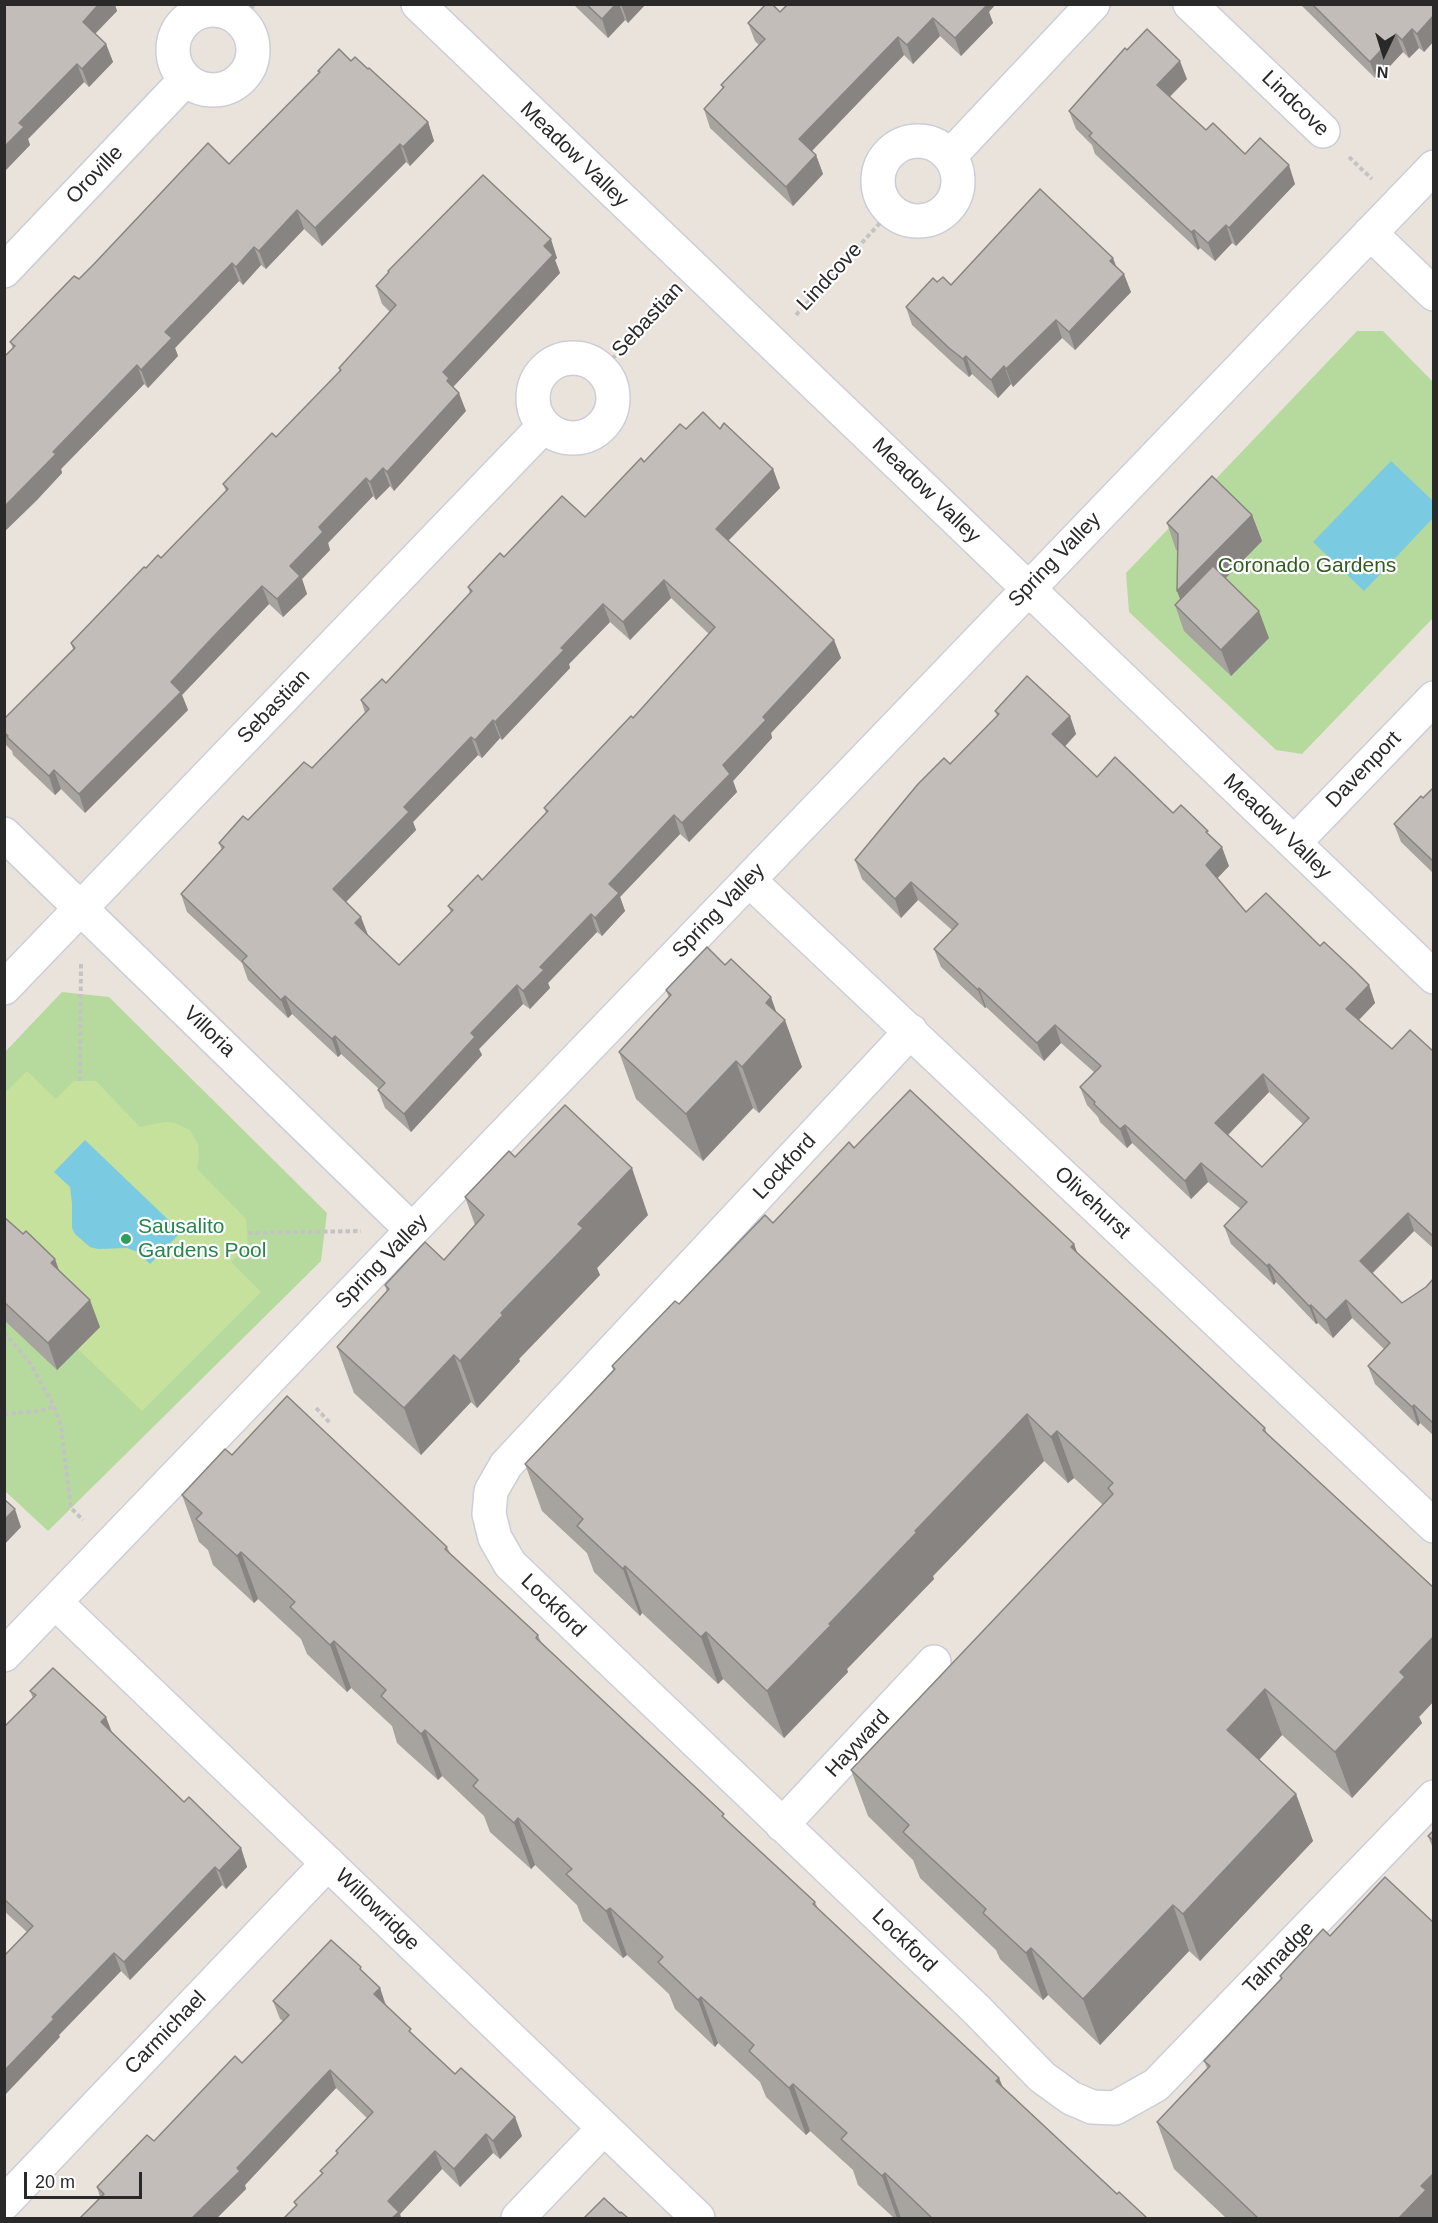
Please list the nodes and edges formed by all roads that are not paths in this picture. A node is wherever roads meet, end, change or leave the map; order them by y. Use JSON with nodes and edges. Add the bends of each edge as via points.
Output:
{"nodes":[{"id":1,"x":418,"y":4,"type":"edge"},
{"id":2,"x":1093,"y":4,"type":"edge"},
{"id":3,"x":1191,"y":4,"type":"edge"},
{"id":4,"x":248,"y":12,"type":"edge"},
{"id":5,"x":185,"y":80,"type":"junction"},
{"id":6,"x":1323,"y":131,"type":"road end"},
{"id":7,"x":950,"y":156,"type":"junction"},
{"id":8,"x":1434,"y":167,"type":"edge"},
{"id":9,"x":1370,"y":233,"type":"junction"},
{"id":10,"x":4,"y":271,"type":"edge"},
{"id":11,"x":1434,"y":294,"type":"edge"},
{"id":12,"x":544,"y":426,"type":"junction"},
{"id":13,"x":1028,"y":589,"type":"junction"},
{"id":14,"x":1434,"y":698,"type":"edge"},
{"id":15,"x":4,"y":834,"type":"edge"},
{"id":16,"x":1294,"y":843,"type":"junction"},
{"id":17,"x":749,"y":880,"type":"junction"},
{"id":18,"x":82,"y":908,"type":"junction"},
{"id":19,"x":1434,"y":977,"type":"edge"},
{"id":20,"x":4,"y":988,"type":"edge"},
{"id":21,"x":911,"y":1031,"type":"junction"},
{"id":22,"x":412,"y":1230,"type":"junction"},
{"id":23,"x":1434,"y":1526,"type":"edge"},
{"id":24,"x":55,"y":1602,"type":"junction"},
{"id":25,"x":4,"y":1655,"type":"edge"},
{"id":26,"x":934,"y":1662,"type":"dead end"},
{"id":27,"x":1434,"y":1797,"type":"edge"},
{"id":28,"x":782,"y":1825,"type":"junction"},
{"id":29,"x":328,"y":1863,"type":"junction"},
{"id":30,"x":1115,"y":2108,"type":"joint"},
{"id":31,"x":604,"y":2128,"type":"junction"},
{"id":32,"x":4,"y":2204,"type":"edge"},
{"id":33,"x":518,"y":2218,"type":"edge"},
{"id":34,"x":698,"y":2218,"type":"edge"}],
"edges":[{"from":1,"to":13,"type":"street","name":"Meadow Valley"},
{"from":2,"to":7,"type":"street"},
{"from":3,"to":6,"type":"street","name":"Lindcove"},
{"from":4,"to":5,"type":"street","via":[[231,14],[213,9],[194,14],[179,27],[172,45],[174,64]]},
{"from":4,"to":5,"type":"street","via":[[246,27],[253,45],[251,64],[240,80],[222,90],[203,90]]},
{"from":5,"to":10,"type":"street","name":"Oroville"},
{"from":7,"to":7,"type":"street","via":[[958,183],[947,209],[931,219],[911,220],[891,211],[881,197],[878,178],[883,159],[897,146],[916,140],[935,143]]},
{"from":8,"to":9,"type":"street","name":"Spring Valley"},
{"from":9,"to":11,"type":"street"},
{"from":9,"to":13,"type":"street","name":"Spring Valley"},
{"from":12,"to":12,"type":"street","name":"Sebastian","via":[[534,410],[533,390],[541,373],[556,361],[575,357],[602,370],[614,395],[610,414],[598,429],[580,437],[561,436]]},
{"from":12,"to":18,"type":"street","name":"Sebastian"},
{"from":13,"to":16,"type":"street","name":"Meadow Valley"},
{"from":13,"to":17,"type":"street","name":"Spring Valley"},
{"from":14,"to":16,"type":"street","name":"Davenport"},
{"from":15,"to":18,"type":"street","name":"Villoria"},
{"from":16,"to":19,"type":"street","name":"Meadow Valley"},
{"from":17,"to":21,"type":"street","name":"Olivehurst"},
{"from":17,"to":22,"type":"street","name":"Spring Valley"},
{"from":18,"to":20,"type":"street","name":"Sebastian"},
{"from":18,"to":22,"type":"street","name":"Villoria"},
{"from":21,"to":23,"type":"street","name":"Olivehurst"},
{"from":21,"to":28,"type":"street","name":"Lockford","via":[[506,1465],[491,1491],[489,1514],[495,1538],[510,1564]]},
{"from":22,"to":24,"type":"street","name":"Spring Valley"},
{"from":24,"to":25,"type":"street","name":"Spring Valley"},
{"from":24,"to":29,"type":"street","name":"Willowridge"},
{"from":26,"to":28,"type":"street","name":"Hayward"},
{"from":27,"to":30,"type":"street","name":"Talmadge","via":[[1156,2085]]},
{"from":28,"to":30,"type":"street","name":"Lockford","via":[[1042,2077],[1071,2098],[1092,2107]]},
{"from":29,"to":31,"type":"street","name":"Willowridge"},
{"from":29,"to":32,"type":"street","name":"Carmichael"},
{"from":31,"to":33,"type":"street"},
{"from":31,"to":34,"type":"street","name":"Willowridge"}]}
